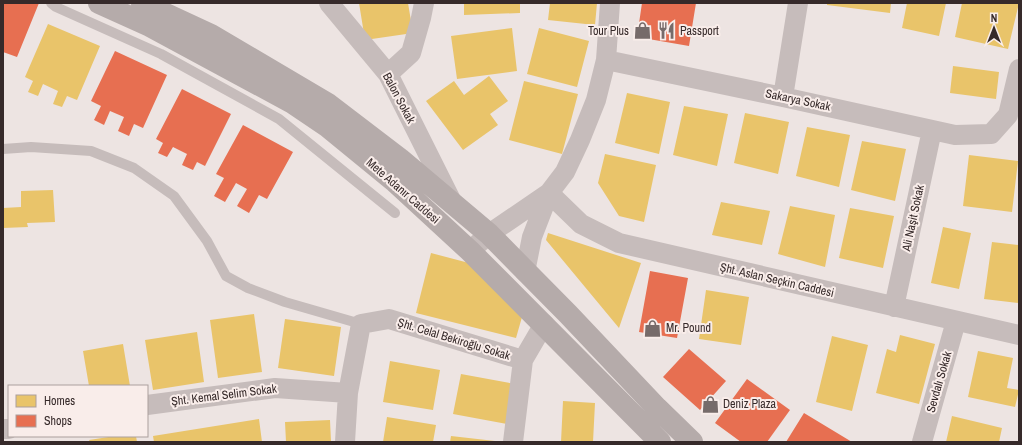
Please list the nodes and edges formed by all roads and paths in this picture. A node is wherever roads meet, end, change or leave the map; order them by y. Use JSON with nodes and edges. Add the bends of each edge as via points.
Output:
{"nodes":[{"id":1,"x":51,"y":3,"type":"edge"},
{"id":2,"x":98,"y":3,"type":"edge"},
{"id":3,"x":142,"y":3,"type":"edge"},
{"id":4,"x":329,"y":3,"type":"edge"},
{"id":5,"x":424,"y":3,"type":"edge"},
{"id":6,"x":610,"y":3,"type":"edge"},
{"id":7,"x":798,"y":3,"type":"edge"},
{"id":8,"x":606,"y":60,"type":"junction"},
{"id":9,"x":1019,"y":69,"type":"edge"},
{"id":10,"x":388,"y":74,"type":"junction"},
{"id":11,"x":783,"y":97,"type":"junction"},
{"id":12,"x":285,"y":110,"type":"junction"},
{"id":13,"x":932,"y":130,"type":"junction"},
{"id":14,"x":3,"y":149,"type":"edge"},
{"id":15,"x":549,"y":193,"type":"junction"},
{"id":16,"x":452,"y":203,"type":"junction"},
{"id":17,"x":395,"y":213,"type":"dead end"},
{"id":18,"x":489,"y":234,"type":"junction"},
{"id":19,"x":470,"y":250,"type":"junction"},
{"id":20,"x":526,"y":272,"type":"junction"},
{"id":21,"x":894,"y":307,"type":"junction"},
{"id":22,"x":956,"y":321,"type":"junction"},
{"id":23,"x":361,"y":324,"type":"junction"},
{"id":24,"x":544,"y":324,"type":"junction"},
{"id":25,"x":1019,"y":335,"type":"edge"},
{"id":26,"x":523,"y":360,"type":"junction"},
{"id":27,"x":348,"y":393,"type":"junction"},
{"id":28,"x":148,"y":405,"type":"edge"},
{"id":29,"x":345,"y":442,"type":"edge"},
{"id":30,"x":513,"y":442,"type":"edge"},
{"id":31,"x":660,"y":442,"type":"edge"},
{"id":32,"x":692,"y":442,"type":"edge"},
{"id":33,"x":922,"y":442,"type":"edge"}],
"edges":[{"from":1,"to":12,"type":"lane"},
{"from":2,"to":12,"type":"main road","name":"Mete Adanır Caddesi","via":[[150,26]]},
{"from":3,"to":16,"type":"main road","name":"Mete Adanır Caddesi","via":[[211,35],[328,104]]},
{"from":4,"to":10,"type":"street","name":"Balon Sokak"},
{"from":5,"to":10,"type":"street","via":[[411,53]]},
{"from":6,"to":8,"type":"street"},
{"from":7,"to":11,"type":"street"},
{"from":8,"to":11,"type":"street","name":"Sakarya Sokak"},
{"from":8,"to":15,"type":"street","via":[[596,100],[580,140],[565,172]]},
{"from":9,"to":13,"type":"street","name":"Sakarya Sokak","via":[[1008,115],[991,134],[955,135]]},
{"from":10,"to":16,"type":"street","name":"Balon Sokak"},
{"from":11,"to":13,"type":"street","name":"Sakarya Sokak"},
{"from":12,"to":17,"type":"lane"},
{"from":12,"to":19,"type":"main road","name":"Mete Adanır Caddesi","via":[[328,127],[394,180]]},
{"from":13,"to":21,"type":"street","name":"Ali Naşit Sokak"},
{"from":14,"to":23,"type":"lane","via":[[31,147],[91,151],[134,168],[174,196],[207,241],[226,276],[248,288],[285,302]]},
{"from":15,"to":18,"type":"street"},
{"from":15,"to":20,"type":"street","via":[[532,237]]},
{"from":15,"to":21,"type":"street","name":"Şht. Aslan Seçkin Caddesi","via":[[581,224],[619,243]]},
{"from":16,"to":18,"type":"main road","name":"Mete Adanır Caddesi"},
{"from":18,"to":19,"type":"street"},
{"from":18,"to":20,"type":"main road","name":"Mete Adanır Caddesi"},
{"from":19,"to":24,"type":"main road","name":"Mete Adanır Caddesi"},
{"from":20,"to":32,"type":"main road","name":"Mete Adanır Caddesi"},
{"from":21,"to":22,"type":"street","name":"Şht. Aslan Seçkin Caddesi"},
{"from":22,"to":25,"type":"street","name":"Şht. Aslan Seçkin Caddesi"},
{"from":22,"to":33,"type":"street","name":"Sevdalı Sokak"},
{"from":23,"to":26,"type":"street","name":"Şht. Celal Bekiroğlu Sokak","via":[[389,319]]},
{"from":23,"to":27,"type":"street"},
{"from":24,"to":26,"type":"street"},
{"from":24,"to":31,"type":"main road","name":"Mete Adanır Caddesi"},
{"from":26,"to":30,"type":"street"},
{"from":27,"to":28,"type":"street","name":"Şht. Kemal Selim Sokak","via":[[275,388]]},
{"from":27,"to":29,"type":"street"}]}
